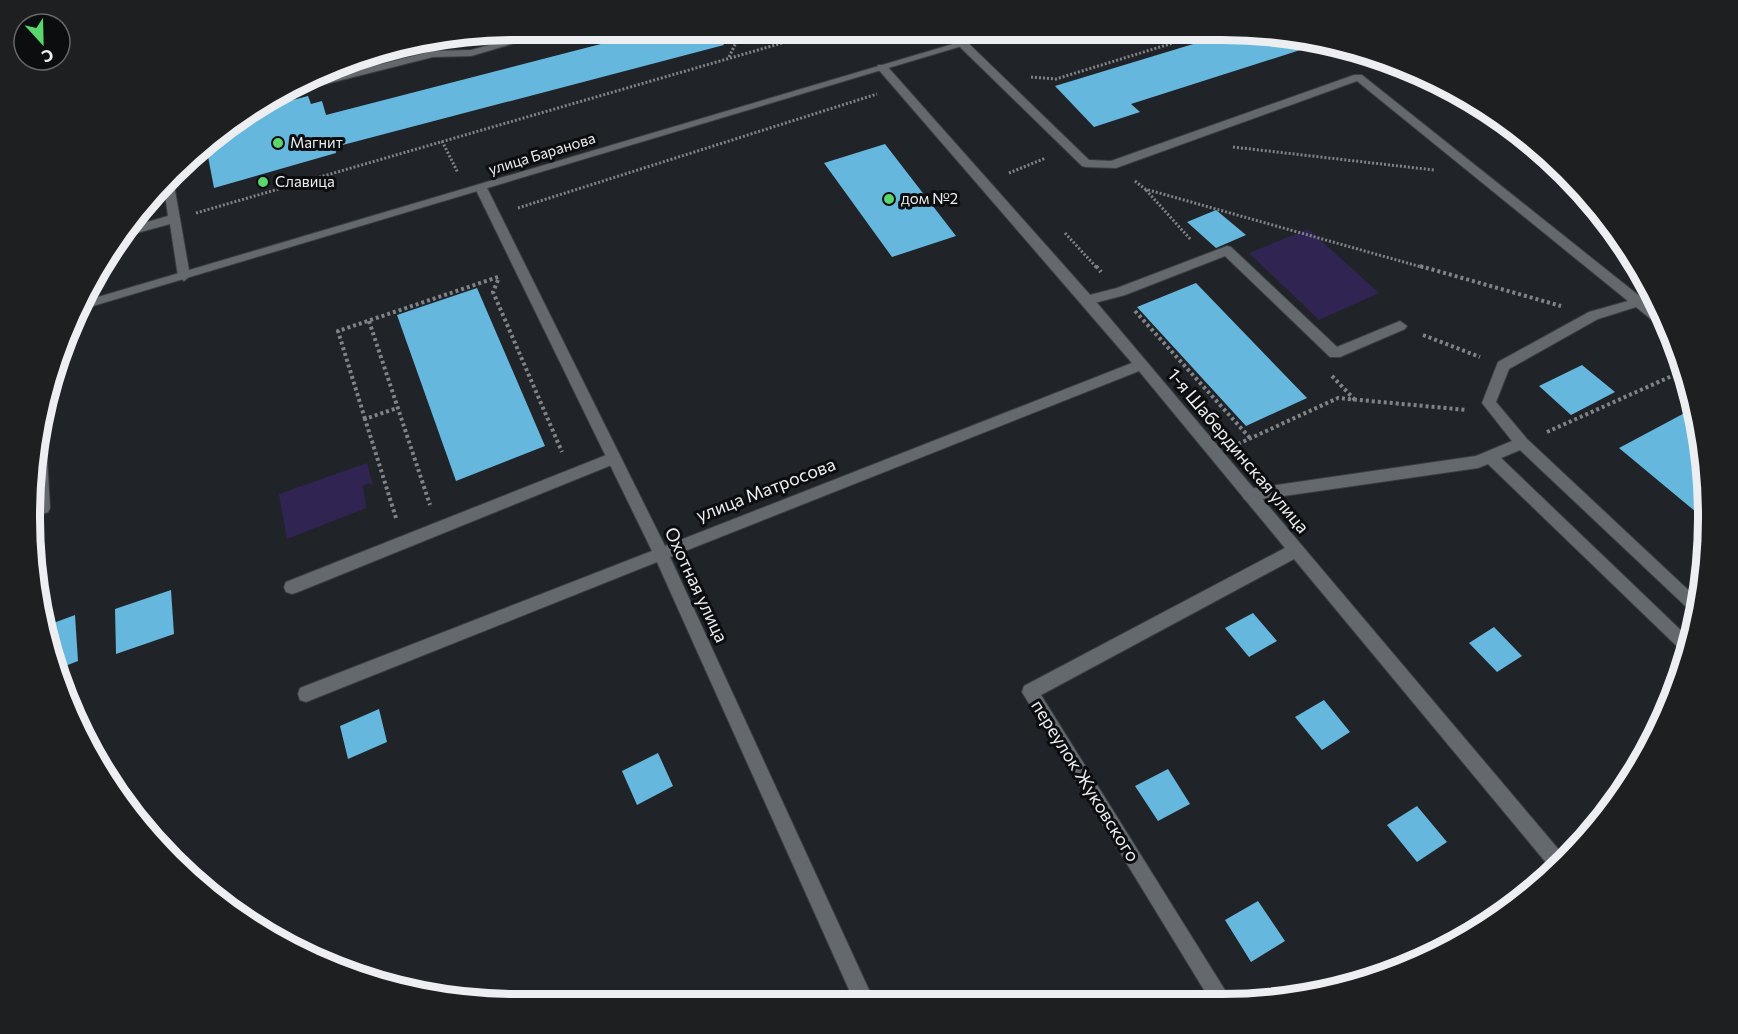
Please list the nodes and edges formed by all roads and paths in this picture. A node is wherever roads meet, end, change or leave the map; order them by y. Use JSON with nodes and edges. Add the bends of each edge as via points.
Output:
{"nodes":[{"id":1,"x":518,"y":40,"type":"edge"},
{"id":2,"x":737,"y":40,"type":"edge"},
{"id":3,"x":791,"y":40,"type":"edge"},
{"id":4,"x":977,"y":40,"type":"edge"},
{"id":5,"x":1183,"y":40,"type":"edge"},
{"id":6,"x":963,"y":44,"type":"junction"},
{"id":7,"x":729,"y":57,"type":"junction"},
{"id":8,"x":882,"y":67,"type":"junction"},
{"id":9,"x":998,"y":76,"type":"junction"},
{"id":10,"x":328,"y":80,"type":"edge"},
{"id":11,"x":899,"y":87,"type":"junction"},
{"id":12,"x":442,"y":141,"type":"junction"},
{"id":13,"x":1225,"y":147,"type":"dead end"},
{"id":14,"x":1070,"y":148,"type":"junction"},
{"id":15,"x":1112,"y":165,"type":"junction"},
{"id":16,"x":1437,"y":171,"type":"dead end"},
{"id":17,"x":1016,"y":182,"type":"dead end"},
{"id":18,"x":1145,"y":189,"type":"junction"},
{"id":19,"x":475,"y":190,"type":"junction"},
{"id":20,"x":170,"y":191,"type":"edge"},
{"id":21,"x":495,"y":216,"type":"junction"},
{"id":22,"x":174,"y":219,"type":"junction"},
{"id":23,"x":137,"y":229,"type":"edge"},
{"id":24,"x":1064,"y":233,"type":"dead end"},
{"id":25,"x":1206,"y":257,"type":"junction"},
{"id":26,"x":495,"y":266,"type":"dead end"},
{"id":27,"x":184,"y":276,"type":"junction"},
{"id":28,"x":499,"y":277,"type":"junction"},
{"id":29,"x":1120,"y":292,"type":"junction"},
{"id":30,"x":1087,"y":300,"type":"junction"},
{"id":31,"x":92,"y":302,"type":"edge"},
{"id":32,"x":1639,"y":302,"type":"junction"},
{"id":33,"x":1650,"y":311,"type":"edge"},
{"id":34,"x":1594,"y":315,"type":"junction"},
{"id":35,"x":369,"y":321,"type":"junction"},
{"id":36,"x":1400,"y":326,"type":"joint"},
{"id":37,"x":1140,"y":365,"type":"junction"},
{"id":38,"x":1503,"y":366,"type":"junction"},
{"id":39,"x":1331,"y":375,"type":"dead end"},
{"id":40,"x":1675,"y":375,"type":"edge"},
{"id":41,"x":1355,"y":400,"type":"junction"},
{"id":42,"x":397,"y":408,"type":"junction"},
{"id":43,"x":1497,"y":412,"type":"junction"},
{"id":44,"x":365,"y":419,"type":"junction"},
{"id":45,"x":1250,"y":438,"type":"junction"},
{"id":46,"x":1522,"y":443,"type":"junction"},
{"id":47,"x":1216,"y":454,"type":"junction"},
{"id":48,"x":1490,"y":457,"type":"junction"},
{"id":49,"x":614,"y":458,"type":"junction"},
{"id":50,"x":572,"y":475,"type":"junction"},
{"id":51,"x":42,"y":488,"type":"edge"},
{"id":52,"x":1249,"y":495,"type":"junction"},
{"id":53,"x":41,"y":509,"type":"edge"},
{"id":54,"x":438,"y":528,"type":"junction"},
{"id":55,"x":403,"y":542,"type":"junction"},
{"id":56,"x":1296,"y":550,"type":"junction"},
{"id":57,"x":660,"y":552,"type":"junction"},
{"id":58,"x":292,"y":587,"type":"dead end"},
{"id":59,"x":1689,"y":602,"type":"edge"},
{"id":60,"x":1681,"y":641,"type":"edge"},
{"id":61,"x":306,"y":694,"type":"dead end"},
{"id":62,"x":1554,"y":858,"type":"edge"},
{"id":63,"x":861,"y":994,"type":"edge"},
{"id":64,"x":1217,"y":994,"type":"edge"}],
"edges":[{"from":1,"to":10,"type":"street","via":[[471,53],[433,54]]},
{"from":2,"to":7,"type":"path"},
{"from":3,"to":7,"type":"path"},
{"from":4,"to":6,"type":"street","name":"улица Баранова"},
{"from":5,"to":9,"type":"path","via":[[1056,79]]},
{"from":6,"to":8,"type":"street","name":"улица Баранова"},
{"from":6,"to":9,"type":"street"},
{"from":7,"to":12,"type":"path"},
{"from":8,"to":11,"type":"street","name":"1-я Шабердинская улица"},
{"from":8,"to":19,"type":"street","name":"улица Баранова"},
{"from":9,"to":14,"type":"street"},
{"from":11,"to":21,"type":"path"},
{"from":11,"to":30,"type":"street","name":"1-я Шабердинская улица"},
{"from":12,"to":19,"type":"path"},
{"from":12,"to":22,"type":"path"},
{"from":13,"to":16,"type":"path"},
{"from":14,"to":15,"type":"street","via":[[1086,163]]},
{"from":14,"to":17,"type":"path","via":[[1008,173]]},
{"from":15,"to":18,"type":"path"},
{"from":15,"to":32,"type":"street","via":[[1358,77]]},
{"from":18,"to":25,"type":"path"},
{"from":18,"to":34,"type":"path"},
{"from":19,"to":21,"type":"street","name":"Охотная улица"},
{"from":19,"to":27,"type":"street","name":"улица Баранова"},
{"from":20,"to":22,"type":"street"},
{"from":21,"to":49,"type":"street","name":"Охотная улица"},
{"from":22,"to":23,"type":"street"},
{"from":22,"to":27,"type":"street"},
{"from":24,"to":29,"type":"path"},
{"from":25,"to":29,"type":"street"},
{"from":25,"to":36,"type":"street","via":[[1227,250],[1335,353]]},
{"from":26,"to":28,"type":"path"},
{"from":27,"to":31,"type":"street","name":"улица Баранова"},
{"from":28,"to":35,"type":"path"},
{"from":28,"to":50,"type":"path","via":[[493,292]]},
{"from":29,"to":30,"type":"street"},
{"from":29,"to":45,"type":"path"},
{"from":30,"to":37,"type":"street","name":"1-я Шабердинская улица"},
{"from":32,"to":33,"type":"street"},
{"from":32,"to":34,"type":"street"},
{"from":34,"to":38,"type":"street"},
{"from":35,"to":42,"type":"path"},
{"from":35,"to":44,"type":"path","via":[[338,331]]},
{"from":36,"to":38,"type":"path"},
{"from":37,"to":47,"type":"street","name":"1-я Шабердинская улица"},
{"from":37,"to":57,"type":"street","name":"улица Матросова"},
{"from":38,"to":43,"type":"street","via":[[1490,403]]},
{"from":39,"to":41,"type":"path"},
{"from":40,"to":46,"type":"path"},
{"from":41,"to":43,"type":"path"},
{"from":41,"to":45,"type":"path","via":[[1338,398]]},
{"from":42,"to":44,"type":"path"},
{"from":42,"to":54,"type":"path"},
{"from":43,"to":46,"type":"street"},
{"from":44,"to":55,"type":"path"},
{"from":45,"to":47,"type":"path"},
{"from":46,"to":48,"type":"street"},
{"from":46,"to":59,"type":"street"},
{"from":47,"to":52,"type":"street","name":"1-я Шабердинская улица"},
{"from":48,"to":52,"type":"street","via":[[1478,462]]},
{"from":48,"to":60,"type":"street"},
{"from":49,"to":50,"type":"street"},
{"from":49,"to":57,"type":"street","name":"Охотная улица"},
{"from":50,"to":54,"type":"street"},
{"from":51,"to":53,"type":"street"},
{"from":52,"to":56,"type":"street","name":"1-я Шабердинская улица"},
{"from":54,"to":55,"type":"street"},
{"from":55,"to":58,"type":"street"},
{"from":56,"to":62,"type":"street","name":"1-я Шабердинская улица"},
{"from":56,"to":64,"type":"street","name":"переулок Жуковского","via":[[1030,692]]},
{"from":57,"to":61,"type":"street","name":"улица Матросова"},
{"from":57,"to":63,"type":"street","name":"Охотная улица"}]}
